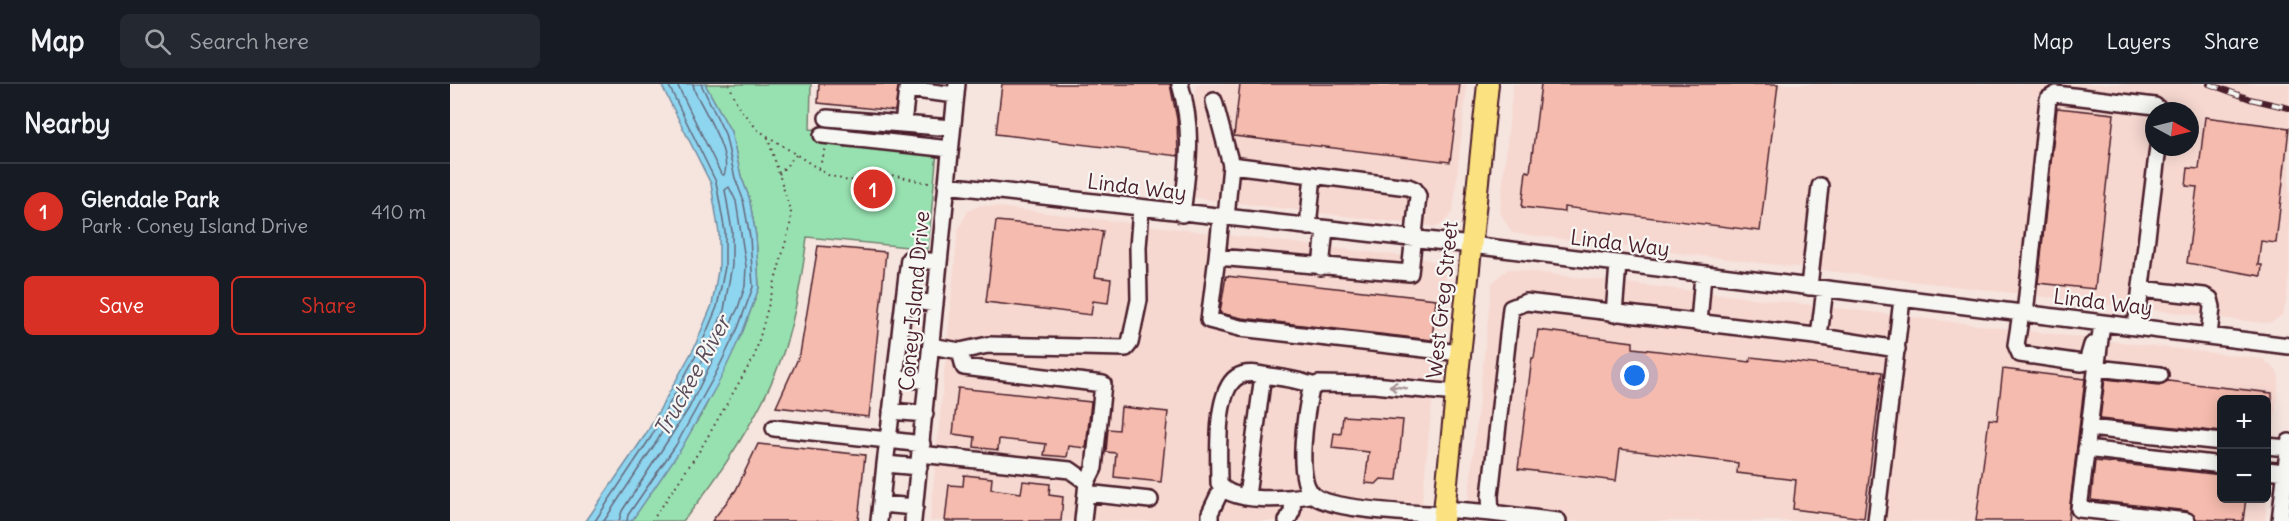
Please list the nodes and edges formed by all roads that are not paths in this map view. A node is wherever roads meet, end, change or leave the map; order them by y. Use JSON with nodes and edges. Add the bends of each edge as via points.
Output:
{"nodes":[{"id":1,"x":1179,"y":84,"type":"edge"},
{"id":2,"x":1488,"y":84,"type":"edge"},
{"id":3,"x":957,"y":89,"type":"edge"},
{"id":4,"x":1214,"y":101,"type":"dead end"},
{"id":5,"x":2145,"y":105,"type":"edge"},
{"id":6,"x":827,"y":118,"type":"dead end"},
{"id":7,"x":903,"y":124,"type":"junction"},
{"id":8,"x":952,"y":128,"type":"junction"},
{"id":9,"x":825,"y":135,"type":"road end"},
{"id":10,"x":950,"y":149,"type":"junction"},
{"id":11,"x":2157,"y":156,"type":"edge"},
{"id":12,"x":1231,"y":165,"type":"junction"},
{"id":13,"x":1313,"y":175,"type":"junction"},
{"id":14,"x":946,"y":185,"type":"junction"},
{"id":15,"x":1821,"y":186,"type":"dead end"},
{"id":16,"x":1141,"y":209,"type":"junction"},
{"id":17,"x":1182,"y":214,"type":"junction"},
{"id":18,"x":1224,"y":218,"type":"junction"},
{"id":19,"x":1308,"y":227,"type":"junction"},
{"id":20,"x":1325,"y":229,"type":"junction"},
{"id":21,"x":1413,"y":239,"type":"junction"},
{"id":22,"x":1472,"y":245,"type":"junction"},
{"id":23,"x":1217,"y":257,"type":"junction"},
{"id":24,"x":939,"y":262,"type":"junction"},
{"id":25,"x":1618,"y":264,"type":"junction"},
{"id":26,"x":1321,"y":267,"type":"junction"},
{"id":27,"x":1704,"y":274,"type":"junction"},
{"id":28,"x":1809,"y":287,"type":"junction"},
{"id":29,"x":1825,"y":289,"type":"junction"},
{"id":30,"x":2141,"y":290,"type":"junction"},
{"id":31,"x":1902,"y":298,"type":"junction"},
{"id":32,"x":904,"y":299,"type":"junction"},
{"id":33,"x":935,"y":304,"type":"junction"},
{"id":34,"x":2023,"y":313,"type":"junction"},
{"id":35,"x":1614,"y":314,"type":"junction"},
{"id":36,"x":1699,"y":323,"type":"junction"},
{"id":37,"x":2098,"y":323,"type":"junction"},
{"id":38,"x":2136,"y":327,"type":"junction"},
{"id":39,"x":1819,"y":336,"type":"junction"},
{"id":40,"x":2209,"y":336,"type":"junction"},
{"id":41,"x":931,"y":346,"type":"junction"},
{"id":42,"x":2289,"y":346,"type":"edge"},
{"id":43,"x":1897,"y":349,"type":"junction"},
{"id":44,"x":960,"y":351,"type":"junction"},
{"id":45,"x":1460,"y":353,"type":"junction"},
{"id":46,"x":2097,"y":368,"type":"junction"},
{"id":47,"x":1263,"y":375,"type":"junction"},
{"id":48,"x":2160,"y":375,"type":"dead end"},
{"id":49,"x":895,"y":377,"type":"junction"},
{"id":50,"x":927,"y":381,"type":"junction"},
{"id":51,"x":1314,"y":386,"type":"junction"},
{"id":52,"x":1456,"y":393,"type":"junction"},
{"id":53,"x":891,"y":411,"type":"junction"},
{"id":54,"x":925,"y":414,"type":"junction"},
{"id":55,"x":774,"y":428,"type":"dead end"},
{"id":56,"x":2089,"y":428,"type":"junction"},
{"id":57,"x":888,"y":440,"type":"junction"},
{"id":58,"x":2217,"y":441,"type":"edge"},
{"id":59,"x":2289,"y":442,"type":"edge"},
{"id":60,"x":2271,"y":446,"type":"edge"},
{"id":61,"x":2288,"y":448,"type":"edge"},
{"id":62,"x":2086,"y":449,"type":"junction"},
{"id":63,"x":920,"y":455,"type":"junction"},
{"id":64,"x":885,"y":464,"type":"junction"},
{"id":65,"x":2217,"y":464,"type":"edge"},
{"id":66,"x":2287,"y":468,"type":"edge"},
{"id":67,"x":2271,"y":470,"type":"edge"},
{"id":68,"x":1086,"y":488,"type":"junction"},
{"id":69,"x":1222,"y":488,"type":"junction"},
{"id":70,"x":1312,"y":494,"type":"junction"},
{"id":71,"x":1247,"y":496,"type":"junction"},
{"id":72,"x":1293,"y":499,"type":"junction"},
{"id":73,"x":1150,"y":500,"type":"dead end"},
{"id":74,"x":881,"y":504,"type":"junction"},
{"id":75,"x":1491,"y":513,"type":"junction"},
{"id":76,"x":914,"y":514,"type":"edge"},
{"id":77,"x":1443,"y":515,"type":"edge"},
{"id":78,"x":879,"y":521,"type":"edge"},
{"id":79,"x":1083,"y":521,"type":"edge"},
{"id":80,"x":1210,"y":521,"type":"edge"},
{"id":81,"x":1287,"y":521,"type":"edge"},
{"id":82,"x":1558,"y":521,"type":"edge"},
{"id":83,"x":1876,"y":521,"type":"edge"},
{"id":84,"x":2187,"y":521,"type":"edge"},
{"id":85,"x":2280,"y":521,"type":"edge"}],
"edges":[{"from":1,"to":17,"type":"street","via":[[1187,108],[1191,143]]},
{"from":2,"to":22,"type":"main road","name":"West Greg Street"},
{"from":3,"to":7,"type":"street","via":[[907,89]]},
{"from":3,"to":8,"type":"street","name":"Coney Island Drive"},
{"from":4,"to":12,"type":"street"},
{"from":5,"to":34,"type":"street","via":[[2056,94],[2048,99]]},
{"from":6,"to":7,"type":"street"},
{"from":7,"to":8,"type":"street"},
{"from":8,"to":10,"type":"street","name":"Coney Island Drive"},
{"from":9,"to":10,"type":"street"},
{"from":10,"to":14,"type":"street","name":"Coney Island Drive"},
{"from":11,"to":30,"type":"street"},
{"from":12,"to":13,"type":"street"},
{"from":12,"to":18,"type":"street"},
{"from":13,"to":19,"type":"street"},
{"from":13,"to":21,"type":"street","via":[[1415,190],[1418,196]]},
{"from":14,"to":16,"type":"street","name":"Linda Way"},
{"from":14,"to":24,"type":"street","name":"Coney Island Drive"},
{"from":15,"to":28,"type":"street"},
{"from":16,"to":17,"type":"street","name":"Linda Way"},
{"from":16,"to":44,"type":"street","via":[[1139,300],[1126,348],[988,345]]},
{"from":17,"to":18,"type":"street","name":"Linda Way"},
{"from":18,"to":19,"type":"street","name":"Linda Way"},
{"from":18,"to":23,"type":"street"},
{"from":19,"to":20,"type":"street","name":"Linda Way"},
{"from":20,"to":21,"type":"street","name":"Linda Way"},
{"from":20,"to":26,"type":"street"},
{"from":21,"to":22,"type":"street","name":"Linda Way"},
{"from":21,"to":26,"type":"street","via":[[1410,273]]},
{"from":22,"to":25,"type":"street","name":"Linda Way"},
{"from":22,"to":45,"type":"main road","name":"West Greg Street"},
{"from":23,"to":26,"type":"street"},
{"from":23,"to":45,"type":"street","via":[[1209,320],[1217,324]]},
{"from":24,"to":32,"type":"street","via":[[909,254]]},
{"from":24,"to":33,"type":"street","name":"Coney Island Drive"},
{"from":25,"to":27,"type":"street","name":"Linda Way"},
{"from":25,"to":35,"type":"street"},
{"from":27,"to":28,"type":"street","name":"Linda Way"},
{"from":27,"to":36,"type":"street"},
{"from":28,"to":29,"type":"street","name":"Linda Way"},
{"from":29,"to":31,"type":"street","name":"Linda Way"},
{"from":29,"to":39,"type":"street"},
{"from":30,"to":38,"type":"street"},
{"from":30,"to":40,"type":"street","via":[[2210,299]]},
{"from":31,"to":34,"type":"street","name":"Linda Way"},
{"from":31,"to":43,"type":"street"},
{"from":32,"to":33,"type":"street"},
{"from":32,"to":49,"type":"street"},
{"from":33,"to":41,"type":"street","name":"Coney Island Drive"},
{"from":34,"to":37,"type":"street","name":"Linda Way"},
{"from":34,"to":37,"type":"street","via":[[2017,350],[2027,357],[2087,362]]},
{"from":35,"to":36,"type":"street"},
{"from":35,"to":75,"type":"street","via":[[1526,302],[1511,308]]},
{"from":36,"to":39,"type":"street"},
{"from":37,"to":38,"type":"street","name":"Linda Way"},
{"from":37,"to":46,"type":"street"},
{"from":38,"to":40,"type":"street","name":"Linda Way"},
{"from":39,"to":43,"type":"street"},
{"from":40,"to":42,"type":"street","name":"Linda Way"},
{"from":41,"to":44,"type":"street"},
{"from":41,"to":50,"type":"street","name":"Coney Island Drive"},
{"from":43,"to":83,"type":"street"},
{"from":44,"to":68,"type":"street","via":[[964,367],[1103,384],[1094,468]]},
{"from":45,"to":52,"type":"main road","name":"West Greg Street"},
{"from":46,"to":48,"type":"street"},
{"from":46,"to":56,"type":"street"},
{"from":47,"to":51,"type":"street"},
{"from":47,"to":69,"type":"street","via":[[1238,376],[1227,390],[1219,443]]},
{"from":47,"to":71,"type":"street"},
{"from":49,"to":50,"type":"street"},
{"from":49,"to":53,"type":"street"},
{"from":50,"to":54,"type":"street","name":"Coney Island Drive"},
{"from":52,"to":51,"type":"street","one_way":true,"via":[[1344,383]]},
{"from":51,"to":70,"type":"street","via":[[1306,418],[1303,457],[1306,486]]},
{"from":52,"to":77,"type":"main road","name":"West Greg Street"},
{"from":53,"to":54,"type":"street"},
{"from":53,"to":57,"type":"street"},
{"from":54,"to":63,"type":"street","name":"Coney Island Drive"},
{"from":55,"to":57,"type":"street"},
{"from":56,"to":58,"type":"street"},
{"from":56,"to":62,"type":"street"},
{"from":57,"to":63,"type":"street"},
{"from":57,"to":64,"type":"street"},
{"from":59,"to":61,"type":"street"},
{"from":60,"to":61,"type":"street"},
{"from":61,"to":66,"type":"street"},
{"from":62,"to":65,"type":"street"},
{"from":62,"to":84,"type":"street","via":[[2079,509]]},
{"from":63,"to":64,"type":"street"},
{"from":63,"to":68,"type":"street","via":[[1070,470]]},
{"from":63,"to":76,"type":"street","name":"Coney Island Drive"},
{"from":64,"to":74,"type":"street"},
{"from":66,"to":67,"type":"street"},
{"from":66,"to":85,"type":"street"},
{"from":68,"to":73,"type":"street"},
{"from":68,"to":79,"type":"street"},
{"from":69,"to":71,"type":"street"},
{"from":69,"to":80,"type":"street"},
{"from":70,"to":72,"type":"street"},
{"from":70,"to":77,"type":"street","via":[[1332,504]]},
{"from":71,"to":72,"type":"street"},
{"from":72,"to":81,"type":"street"},
{"from":74,"to":76,"type":"street"},
{"from":74,"to":78,"type":"street"},
{"from":75,"to":77,"type":"street"},
{"from":75,"to":82,"type":"street"}]}
